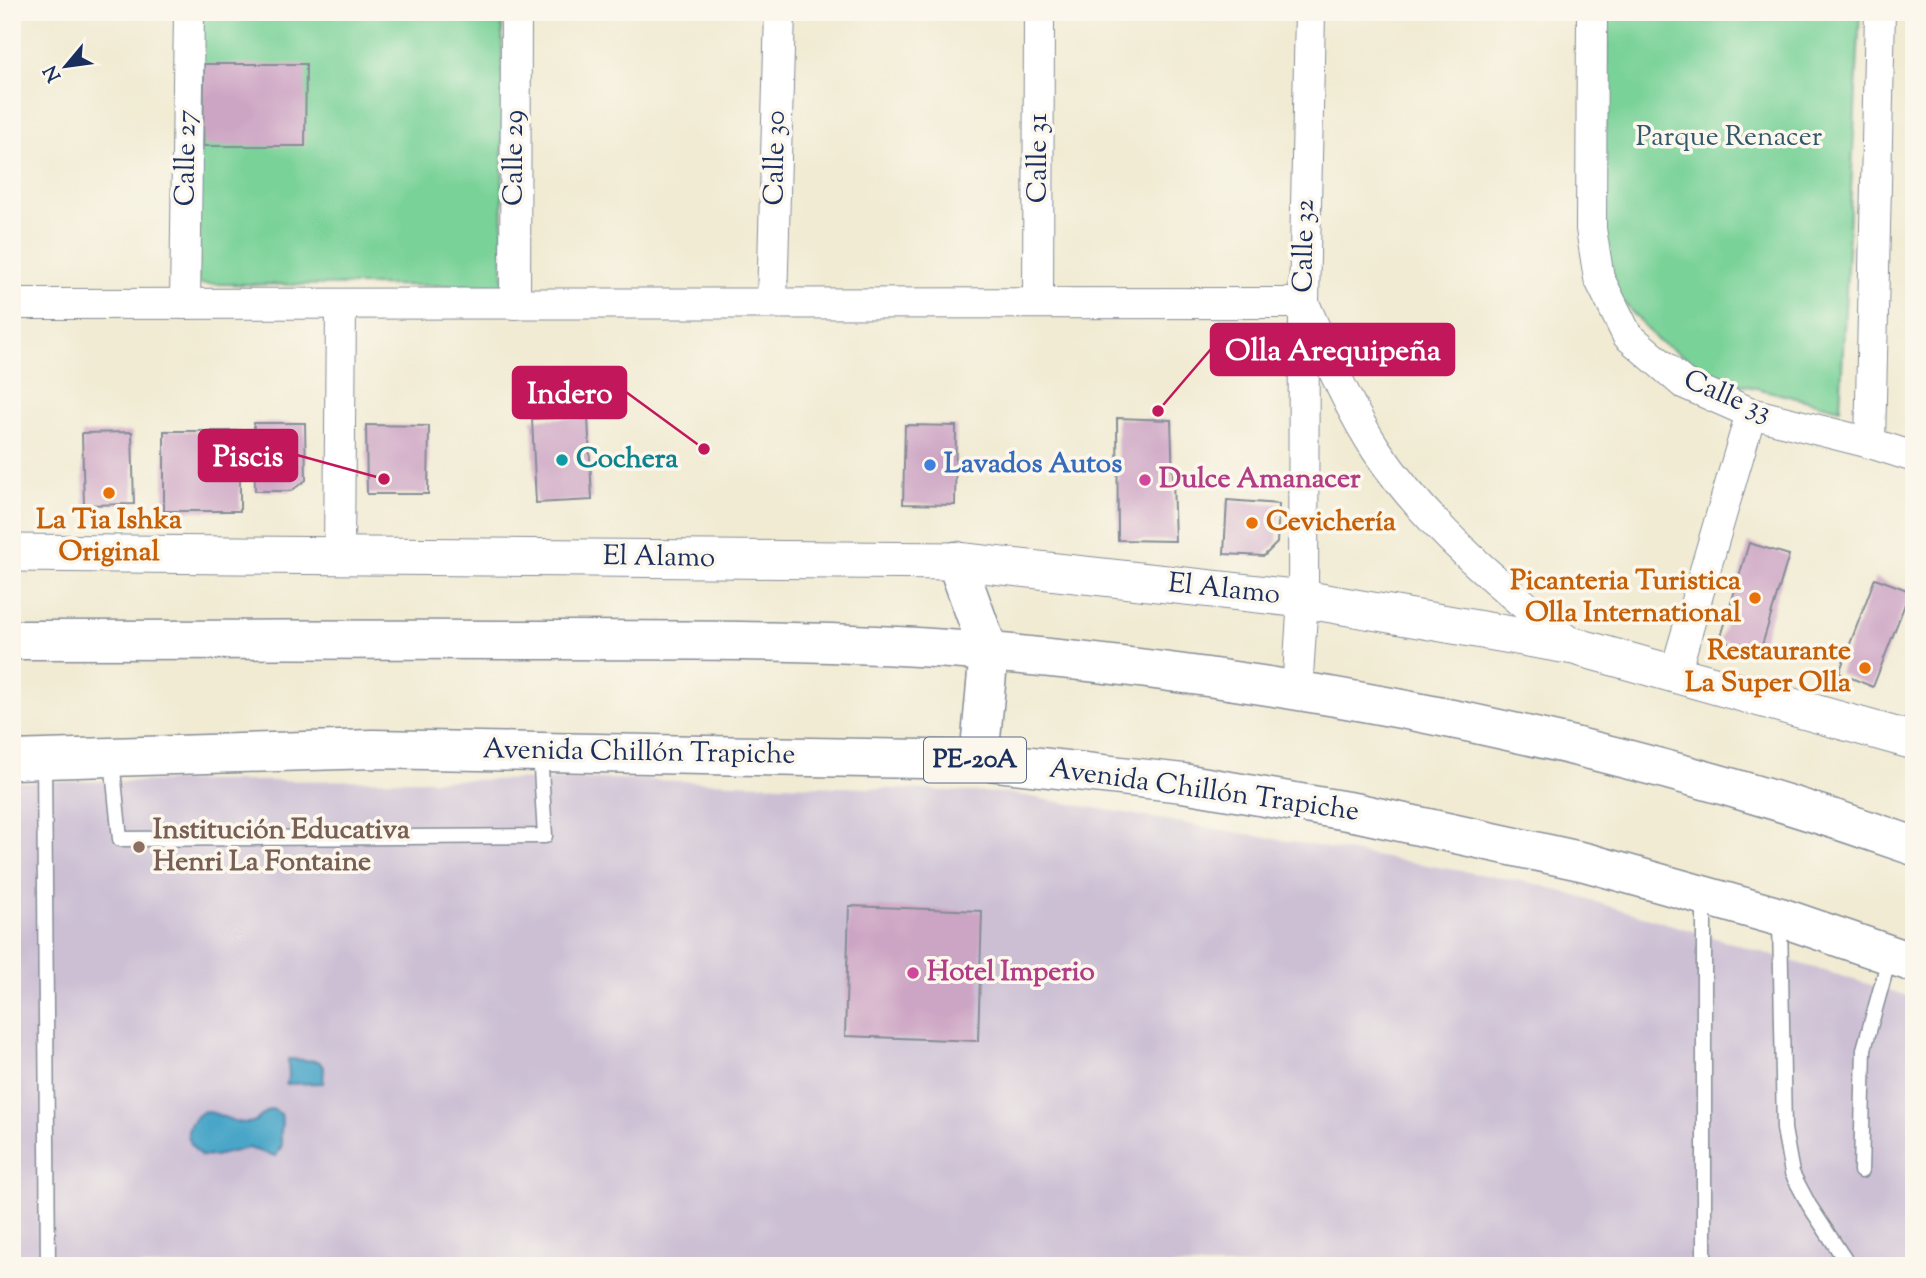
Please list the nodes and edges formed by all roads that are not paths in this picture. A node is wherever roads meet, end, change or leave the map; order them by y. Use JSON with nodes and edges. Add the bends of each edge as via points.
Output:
{"nodes":[{"id":1,"x":189,"y":12,"type":"edge"},
{"id":2,"x":516,"y":12,"type":"edge"},
{"id":3,"x":780,"y":12,"type":"edge"},
{"id":4,"x":1039,"y":12,"type":"edge"},
{"id":5,"x":1310,"y":12,"type":"edge"},
{"id":6,"x":1592,"y":12,"type":"edge"},
{"id":7,"x":1880,"y":12,"type":"edge"},
{"id":8,"x":772,"y":303,"type":"junction"},
{"id":9,"x":1038,"y":303,"type":"junction"},
{"id":10,"x":1304,"y":303,"type":"junction"},
{"id":11,"x":12,"y":304,"type":"edge"},
{"id":12,"x":185,"y":304,"type":"junction"},
{"id":13,"x":341,"y":304,"type":"junction"},
{"id":14,"x":515,"y":304,"type":"junction"},
{"id":15,"x":1751,"y":414,"type":"junction"},
{"id":16,"x":1870,"y":443,"type":"junction"},
{"id":17,"x":1914,"y":457,"type":"edge"},
{"id":18,"x":12,"y":553,"type":"edge"},
{"id":19,"x":339,"y":555,"type":"junction"},
{"id":20,"x":956,"y":561,"type":"junction"},
{"id":21,"x":1303,"y":598,"type":"junction"},
{"id":22,"x":12,"y":640,"type":"edge"},
{"id":23,"x":1574,"y":646,"type":"junction"},
{"id":24,"x":989,"y":652,"type":"junction"},
{"id":25,"x":1675,"y":673,"type":"junction"},
{"id":26,"x":1297,"y":691,"type":"junction"},
{"id":27,"x":1914,"y":741,"type":"edge"},
{"id":28,"x":540,"y":750,"type":"junction"},
{"id":29,"x":111,"y":755,"type":"junction"},
{"id":30,"x":28,"y":760,"type":"edge"},
{"id":31,"x":979,"y":761,"type":"junction"},
{"id":32,"x":1914,"y":846,"type":"edge"},
{"id":33,"x":1703,"y":896,"type":"junction"},
{"id":34,"x":1780,"y":917,"type":"junction"},
{"id":35,"x":1902,"y":959,"type":"edge"},
{"id":36,"x":1861,"y":1171,"type":"dead end"},
{"id":37,"x":48,"y":1266,"type":"edge"},
{"id":38,"x":1704,"y":1266,"type":"edge"},
{"id":39,"x":1849,"y":1266,"type":"edge"}],
"edges":[{"from":1,"to":12,"type":"street","name":"Calle 27"},
{"from":2,"to":14,"type":"street","name":"Calle 29"},
{"from":3,"to":8,"type":"street","name":"Calle 30"},
{"from":4,"to":9,"type":"street","name":"Calle 31"},
{"from":5,"to":10,"type":"street","name":"Calle 32"},
{"from":6,"to":15,"type":"street","name":"Calle 33","via":[[1591,229],[1599,278],[1627,335],[1683,383]]},
{"from":7,"to":16,"type":"street"},
{"from":8,"to":9,"type":"street"},
{"from":8,"to":14,"type":"street"},
{"from":9,"to":10,"type":"street"},
{"from":10,"to":21,"type":"street","name":"Calle 32"},
{"from":10,"to":23,"type":"street","via":[[1341,386],[1377,451],[1421,507]]},
{"from":11,"to":12,"type":"street"},
{"from":12,"to":13,"type":"street"},
{"from":13,"to":14,"type":"street"},
{"from":13,"to":19,"type":"street"},
{"from":15,"to":16,"type":"street","name":"Calle 33"},
{"from":15,"to":25,"type":"street"},
{"from":16,"to":17,"type":"street","name":"Calle 33"},
{"from":18,"to":19,"type":"street","name":"El Alamo"},
{"from":19,"to":20,"type":"street","name":"El Alamo"},
{"from":20,"to":21,"type":"street","name":"El Alamo"},
{"from":20,"to":24,"type":"main road"},
{"from":21,"to":23,"type":"street","name":"El Alamo"},
{"from":21,"to":26,"type":"street","name":"Calle 32"},
{"from":22,"to":24,"type":"main road","via":[[786,640]]},
{"from":23,"to":25,"type":"street","name":"El Alamo"},
{"from":24,"to":26,"type":"main road"},
{"from":24,"to":31,"type":"main road"},
{"from":25,"to":27,"type":"street","name":"El Alamo"},
{"from":26,"to":32,"type":"main road","via":[[1377,703],[1615,755]]},
{"from":28,"to":29,"type":"main road","name":"Avenida Chillón Trapiche","number":"PE-20A"},
{"from":28,"to":29,"type":"lane","via":[[545,836],[120,839]]},
{"from":28,"to":31,"type":"main road","name":"Avenida Chillón Trapiche","number":"PE-20A"},
{"from":29,"to":30,"type":"main road","name":"Avenida Chillón Trapiche","number":"PE-20A"},
{"from":30,"to":37,"type":"lane"},
{"from":31,"to":33,"type":"main road","name":"Avenida Chillón Trapiche","number":"PE-20A","via":[[1183,783],[1359,813],[1585,862]]},
{"from":33,"to":34,"type":"main road","name":"Avenida Chillón Trapiche","number":"PE-20A"},
{"from":33,"to":38,"type":"lane"},
{"from":34,"to":35,"type":"main road","name":"Avenida Chillón Trapiche","number":"PE-20A"},
{"from":34,"to":39,"type":"lane","via":[[1784,1129],[1792,1173]]},
{"from":35,"to":36,"type":"lane","via":[[1864,1049]]}]}
